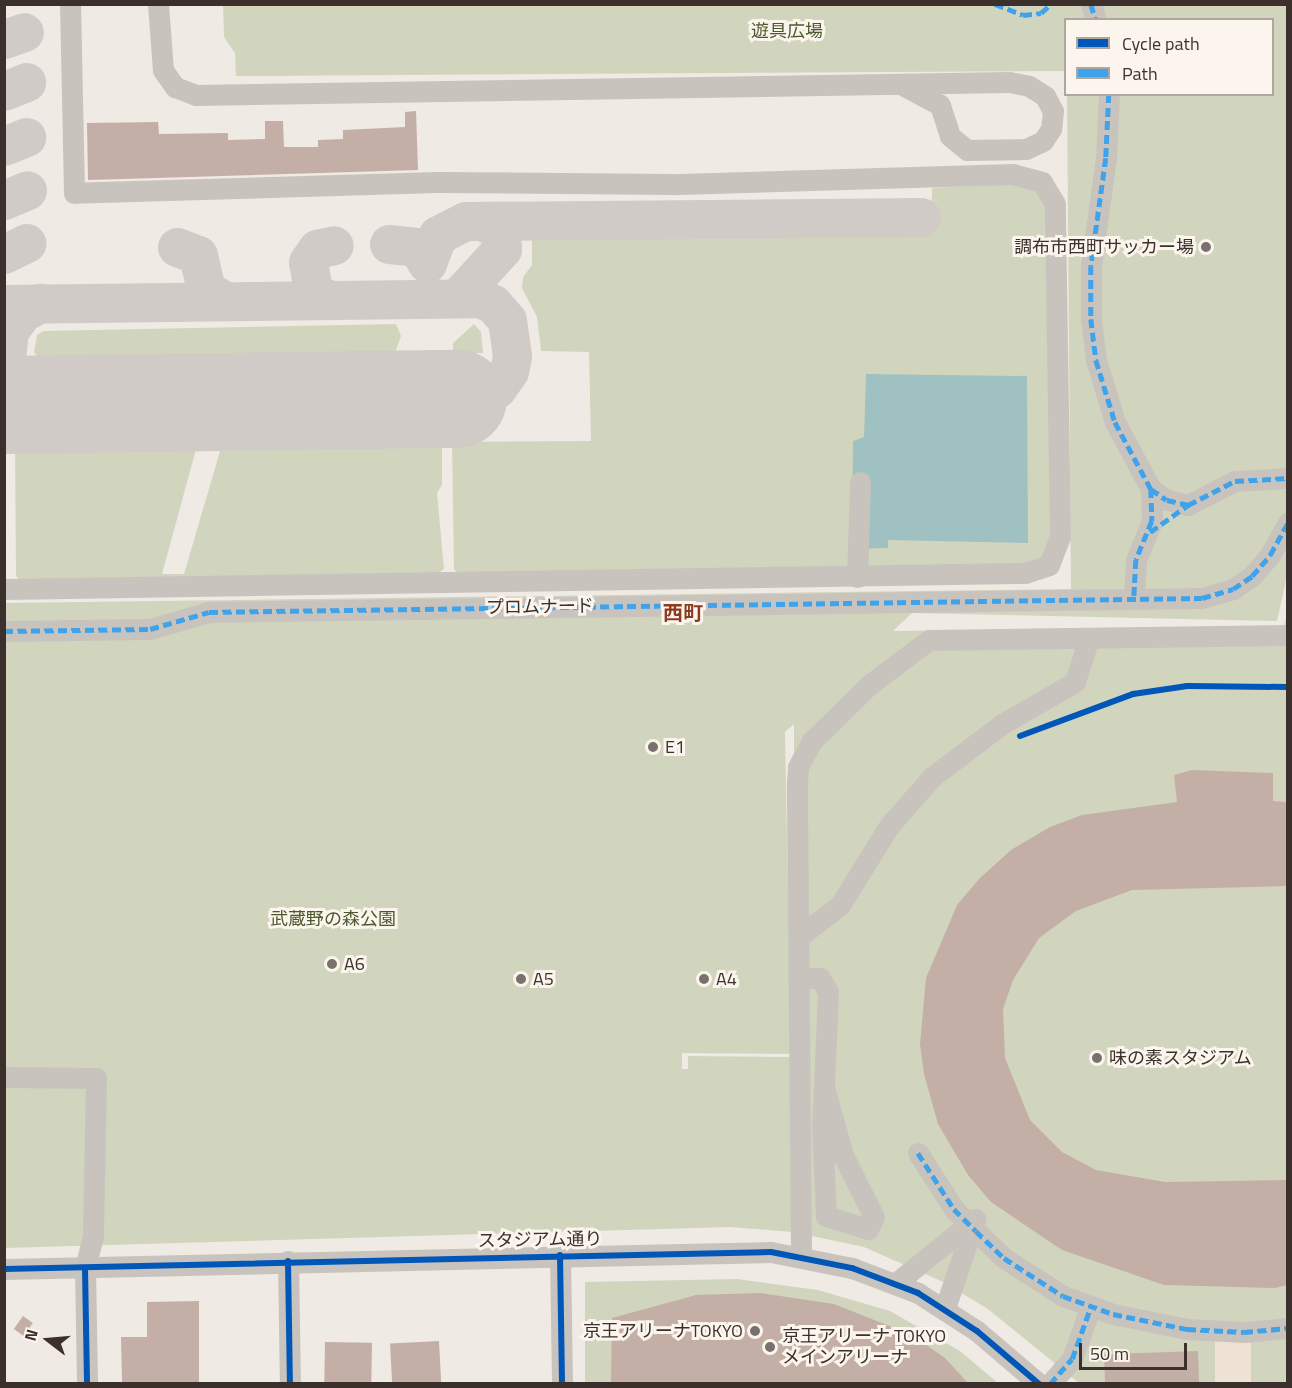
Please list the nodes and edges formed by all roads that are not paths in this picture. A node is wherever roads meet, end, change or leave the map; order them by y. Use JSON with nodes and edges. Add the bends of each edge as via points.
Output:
{"nodes":[{"id":1,"x":70,"y":4,"type":"edge"},
{"id":2,"x":158,"y":4,"type":"edge"},
{"id":3,"x":905,"y":86,"type":"junction"},
{"id":4,"x":1109,"y":96,"type":"edge"},
{"id":5,"x":956,"y":145,"type":"junction"},
{"id":6,"x":950,"y":177,"type":"junction"},
{"id":7,"x":1287,"y":478,"type":"edge"},
{"id":8,"x":860,"y":482,"type":"dead end"},
{"id":9,"x":1151,"y":489,"type":"junction"},
{"id":10,"x":1188,"y":505,"type":"junction"},
{"id":11,"x":1287,"y":523,"type":"edge"},
{"id":12,"x":1150,"y":532,"type":"junction"},
{"id":13,"x":857,"y":577,"type":"junction"},
{"id":14,"x":4,"y":589,"type":"edge"},
{"id":15,"x":1134,"y":599,"type":"junction"},
{"id":16,"x":4,"y":631,"type":"edge"},
{"id":17,"x":1287,"y":635,"type":"edge"},
{"id":18,"x":1089,"y":638,"type":"junction"},
{"id":19,"x":800,"y":936,"type":"junction"},
{"id":20,"x":800,"y":978,"type":"junction"},
{"id":21,"x":4,"y":1077,"type":"edge"},
{"id":22,"x":824,"y":1087,"type":"junction"},
{"id":23,"x":918,"y":1153,"type":"dead end"},
{"id":24,"x":560,"y":1255,"type":"junction"},
{"id":25,"x":801,"y":1255,"type":"junction"},
{"id":26,"x":288,"y":1261,"type":"junction"},
{"id":27,"x":85,"y":1268,"type":"junction"},
{"id":28,"x":4,"y":1269,"type":"edge"},
{"id":29,"x":896,"y":1283,"type":"junction"},
{"id":30,"x":1091,"y":1306,"type":"junction"},
{"id":31,"x":945,"y":1308,"type":"junction"},
{"id":32,"x":1287,"y":1328,"type":"edge"},
{"id":33,"x":87,"y":1383,"type":"edge"},
{"id":34,"x":290,"y":1383,"type":"edge"},
{"id":35,"x":562,"y":1383,"type":"edge"},
{"id":36,"x":1039,"y":1383,"type":"edge"},
{"id":37,"x":1050,"y":1383,"type":"edge"}],
"edges":[{"from":1,"to":6,"type":"street","via":[[74,193],[437,182],[671,184]]},
{"from":2,"to":3,"type":"street","via":[[163,70],[175,87],[196,95]]},
{"from":3,"to":5,"type":"street","via":[[940,105]]},
{"from":3,"to":5,"type":"street","via":[[1020,83],[1040,92],[1053,111],[1048,135],[1032,147],[977,151]]},
{"from":4,"to":9,"type":"street","via":[[1106,158],[1091,266],[1092,327],[1115,422]]},
{"from":5,"to":6,"type":"street","via":[[948,157]]},
{"from":6,"to":13,"type":"street","via":[[1027,176],[1042,182],[1053,197],[1059,547],[1049,565],[1033,573]]},
{"from":7,"to":10,"type":"street","via":[[1235,482]]},
{"from":8,"to":13,"type":"street"},
{"from":9,"to":10,"type":"street","via":[[1167,500]]},
{"from":9,"to":12,"type":"street"},
{"from":10,"to":12,"type":"street"},
{"from":11,"to":15,"type":"street","name":"プロムナード","via":[[1262,567],[1233,589],[1202,598]]},
{"from":12,"to":15,"type":"street","via":[[1136,560]]},
{"from":13,"to":14,"type":"street"},
{"from":15,"to":16,"type":"street","name":"プロムナード","via":[[209,612],[150,629]]},
{"from":17,"to":18,"type":"street"},
{"from":18,"to":19,"type":"street","via":[[1075,682],[993,730],[932,777],[889,826],[840,905]]},
{"from":18,"to":19,"type":"street","via":[[929,640],[869,685],[812,741],[798,767]]},
{"from":19,"to":20,"type":"street"},
{"from":20,"to":22,"type":"street","via":[[820,978],[828,992]]},
{"from":20,"to":25,"type":"street"},
{"from":21,"to":27,"type":"street","via":[[96,1078],[93,1236]]},
{"from":22,"to":22,"type":"street","via":[[843,1155],[874,1217],[868,1229],[826,1216]]},
{"from":23,"to":30,"type":"street","bridge":true,"via":[[954,1209],[1004,1258],[1063,1296]]},
{"from":24,"to":25,"type":"street","name":"スタジアム通り","via":[[736,1250]]},
{"from":24,"to":26,"type":"street","name":"スタジアム通り"},
{"from":24,"to":35,"type":"street"},
{"from":25,"to":29,"type":"street","name":"スタジアム通り"},
{"from":26,"to":27,"type":"street","name":"スタジアム通り"},
{"from":26,"to":34,"type":"street"},
{"from":27,"to":28,"type":"street","name":"スタジアム通り"},
{"from":27,"to":33,"type":"street"},
{"from":29,"to":31,"type":"street","name":"スタジアム通り"},
{"from":29,"to":31,"type":"street","via":[[975,1219]]},
{"from":30,"to":32,"type":"street","bridge":true,"via":[[1149,1323],[1232,1336]]},
{"from":30,"to":37,"type":"street","via":[[1072,1359]]},
{"from":31,"to":36,"type":"street","name":"スタジアム通り"}]}
